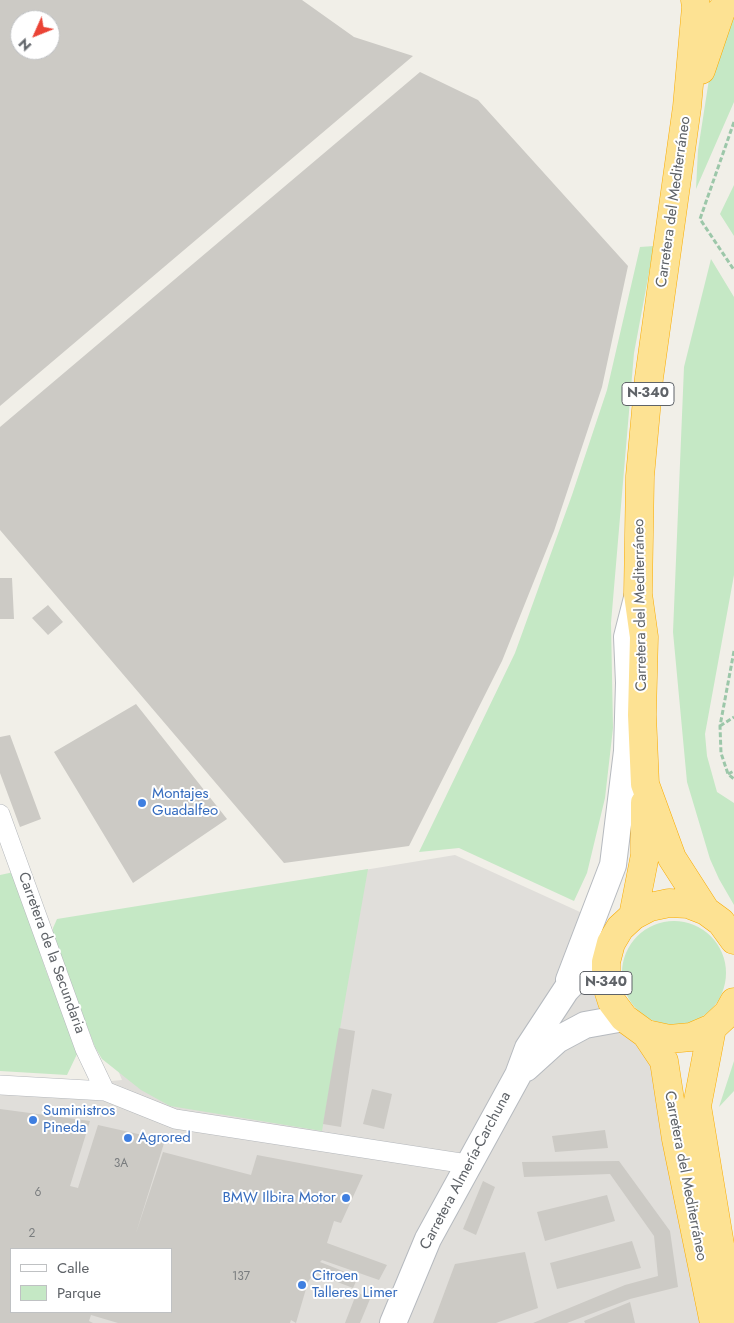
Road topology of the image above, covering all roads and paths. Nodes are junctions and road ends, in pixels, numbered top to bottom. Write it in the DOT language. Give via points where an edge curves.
graph roads {
  1 [pos="695,0"];
  2 [pos="729,0"];
  3 [pos="687,107"];
  4 [pos="734,122"];
  5 [pos="734,270"];
  6 [pos="638,594"];
  7 [pos="734,651"];
  8 [pos="734,717"];
  9 [pos="720,726"];
  10 [pos="734,771"];
  11 [pos="728,774"];
  12 [pos="734,779"];
  13 [pos="645,784"];
  14 [pos="0,814"];
  15 [pos="706,911"];
  16 [pos="633,916"];
  17 [pos="734,940"];
  18 [pos="611,943"];
  19 [pos="566,990"];
  20 [pos="734,1002"];
  21 [pos="624,1018"];
  22 [pos="712,1028"];
  23 [pos="646,1034"];
  24 [pos="518,1075"];
  25 [pos="0,1085"];
  26 [pos="105,1091"];
  27 [pos="467,1164"];
  28 [pos="393,1323"];
  29 [pos="714,1323"];
  30 [pos="733,1323"];
  1 -- 3 [label="highway, Carretera del Mediterráneo / N-340"];
  2 -- 3 [label="highway, Carretera del Mediterráneo / N-340" via="721,11"];
  3 -- 6 [label="highway, Carretera del Mediterráneo / N-340" via="649,378 640,476"];
  4 -- 5 [label="path" via="700,218"];
  6 -- 13 [label="highway, Carretera del Mediterráneo / N-340" via="644,637 642,715"];
  6 -- 19 [label="main road" via="627,638 627,751 613,865"];
  7 -- 9 [label="path"];
  8 -- 9 [label="path"];
  9 -- 11 [label="path" via="721,753"];
  10 -- 11 [label="path"];
  11 -- 12 [label="path"];
  13 -- 15 [label="highway, Carretera del Mediterráneo / N-340" via="672,858"];
  13 -- 16 [label="highway, N-340" via="645,855"];
  14 -- 26 [label="street, Carretera de la Secundaria" via="85,1049"];
  15 -- 16 [label="highway, N-340" via="688,904 669,903 650,907"];
  15 -- 17 [label="highway, N-340" via="721,922"];
  16 -- 18 [label="highway, N-340"];
  18 -- 19 [label="main road"];
  18 -- 21 [label="highway, N-340" via="606,962 606,982 612,1002"];
  19 -- 24 [label="main road" via="528,1048"];
  20 -- 22 [label="highway, N-340" via="728,1013"];
  21 -- 23 [label="highway, N-340"];
  21 -- 24 [label="main road" via="585,1025 557,1040"];
  22 -- 23 [label="highway, N-340" via="692,1037 669,1040"];
  22 -- 30 [label="highway, Carretera del Mediterráneo" via="696,1106"];
  23 -- 29 [label="highway, Carretera del Mediterráneo / N-340" via="664,1061 676,1139"];
  24 -- 27 [label="main road, Carretera Almería-Carchuna"];
  25 -- 26 [label="street"];
  26 -- 27 [label="street" via="175,1119"];
  27 -- 28 [label="main road, Carretera Almería-Carchuna" via="428,1239"];
}
